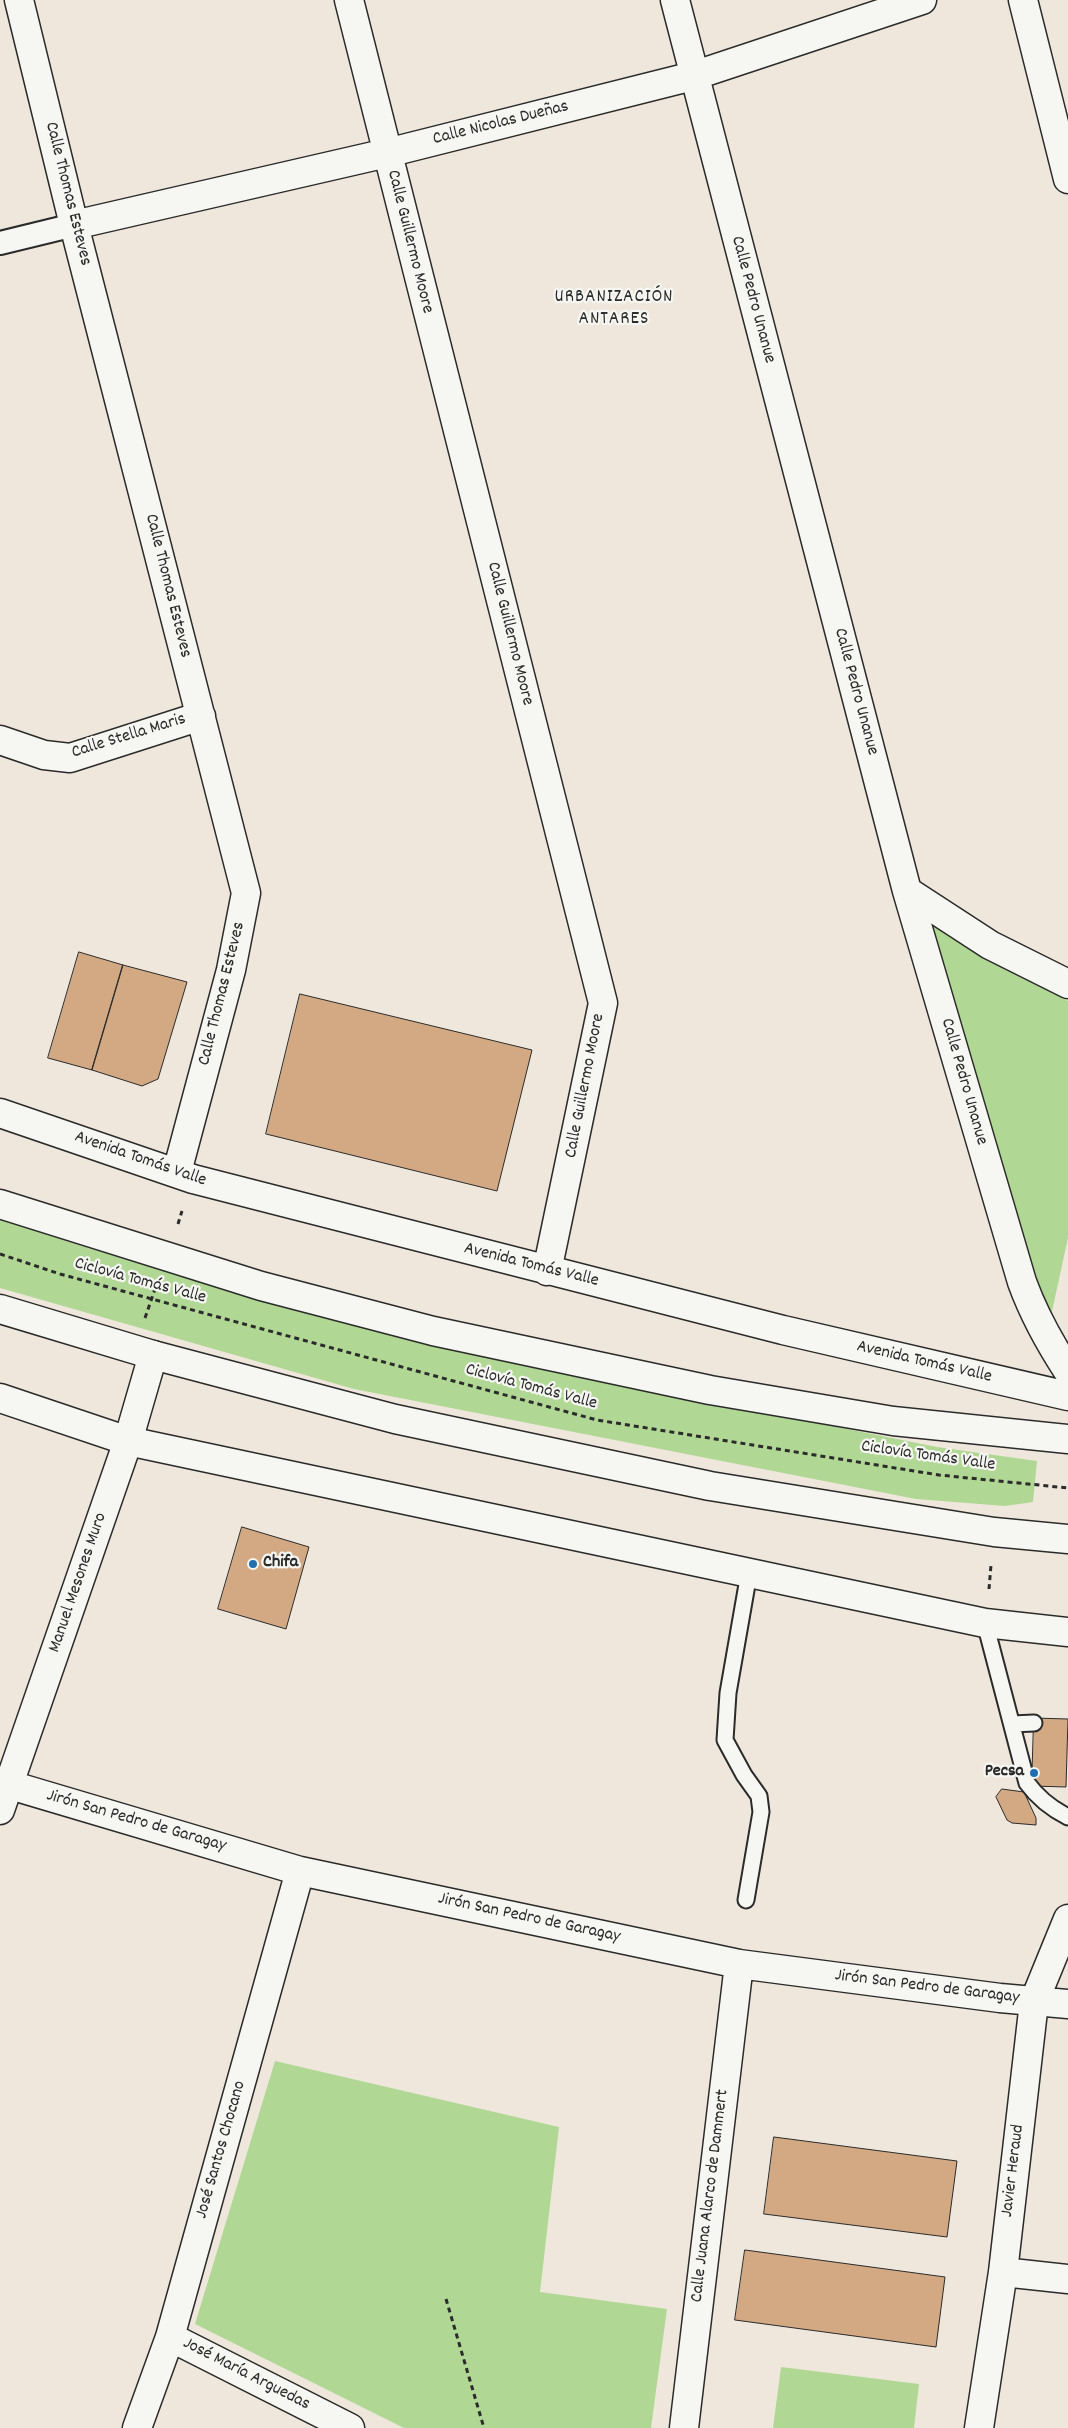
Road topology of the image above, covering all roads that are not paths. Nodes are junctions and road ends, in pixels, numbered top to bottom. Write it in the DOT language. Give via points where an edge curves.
graph roads {
  1 [pos="19,0"];
  2 [pos="349,0"];
  3 [pos="675,0"];
  4 [pos="922,0"];
  5 [pos="1023,0"];
  6 [pos="693,76"];
  7 [pos="387,153"];
  8 [pos="1068,179"];
  9 [pos="74,225"];
  10 [pos="0,243"];
  11 [pos="201,716"];
  12 [pos="0,740"];
  13 [pos="907,891"];
  14 [pos="1068,984"];
  15 [pos="0,1113"];
  16 [pos="177,1172"];
  17 [pos="0,1204"];
  18 [pos="547,1271"];
  19 [pos="0,1309"];
  20 [pos="153,1355"];
  21 [pos="1068,1371"];
  22 [pos="1068,1396"];
  23 [pos="0,1398"];
  24 [pos="1068,1439"];
  25 [pos="128,1441"];
  26 [pos="1068,1539"];
  27 [pos="749,1573"];
  28 [pos="985,1623"];
  29 [pos="1068,1632"];
  30 [pos="1034,1723"];
  31 [pos="1012,1724"];
  32 [pos="5,1784"];
  33 [pos="0,1810"];
  34 [pos="1068,1816"];
  35 [pos="300,1871"];
  36 [pos="746,1900"];
  37 [pos="1068,1919"];
  38 [pos="738,1964"];
  39 [pos="1034,2002"];
  40 [pos="1068,2004"];
  41 [pos="1003,2272"];
  42 [pos="1068,2279"];
  43 [pos="170,2336"];
  44 [pos="137,2428"];
  45 [pos="350,2428"];
  46 [pos="684,2428"];
  47 [pos="979,2428"];
  1 -- 9 [label="street, Calle Thomas Esteves"];
  2 -- 7 [label="street, Calle Guillermo Moore"];
  3 -- 6 [label="street, Calle Pedro Unanue"];
  4 -- 6 [label="street, Calle Nicolas Dueñas"];
  5 -- 8 [label="street"];
  6 -- 7 [label="street, Calle Nicolas Dueñas"];
  6 -- 13 [label="street, Calle Pedro Unanue"];
  7 -- 9 [label="street, Calle Nicolas Dueñas"];
  7 -- 18 [label="street, Calle Guillermo Moore" via="603,1003"];
  9 -- 10 [label="street"];
  9 -- 11 [label="street, Calle Thomas Esteves"];
  11 -- 12 [label="street, Calle Stella Maris" via="70,758 44,755"];
  11 -- 16 [label="street, Calle Thomas Esteves" via="246,893 231,970"];
  13 -- 14 [label="street" via="990,945"];
  13 -- 21 [label="street, Calle Pedro Unanue" via="1022,1282 1046,1338"];
  15 -- 16 [label="street, Avenida Tomás Valle"];
  16 -- 18 [label="street, Avenida Tomás Valle" via="193,1179"];
  17 -- 24 [label="street" via="261,1286 433,1331 710,1390 893,1421"];
  18 -- 22 [label="street, Avenida Tomás Valle"];
  19 -- 20 [label="street"];
  20 -- 25 [label="street, Manuel Mesones Muro"];
  20 -- 26 [label="street" via="395,1419 690,1482 994,1532"];
  23 -- 25 [label="street"];
  25 -- 27 [label="street"];
  25 -- 32 [label="street, Manuel Mesones Muro"];
  27 -- 28 [label="street"];
  27 -- 36 [label="lane" via="728,1693 725,1740 759,1796 761,1812"];
  28 -- 29 [label="street"];
  28 -- 31 [label="lane"];
  30 -- 31 [label="lane"];
  31 -- 34 [label="lane" via="1027,1783 1034,1794"];
  32 -- 33 [label="street, Manuel Mesones Muro"];
  32 -- 35 [label="street, Jirón San Pedro de Garagay"];
  35 -- 38 [label="street, Jirón San Pedro de Garagay"];
  35 -- 43 [label="street, José Santos Chocano"];
  37 -- 39 [label="street, Javier Heraud"];
  38 -- 39 [label="street, Jirón San Pedro de Garagay"];
  38 -- 46 [label="street, Calle Juana Alarco de Dammert"];
  39 -- 40 [label="street, Jirón San Pedro de Garagay"];
  39 -- 41 [label="street, Javier Heraud"];
  41 -- 42 [label="street"];
  41 -- 47 [label="street, Javier Heraud"];
  43 -- 44 [label="street, José Santos Chocano"];
  43 -- 45 [label="street, José María Arguedas"];
}
